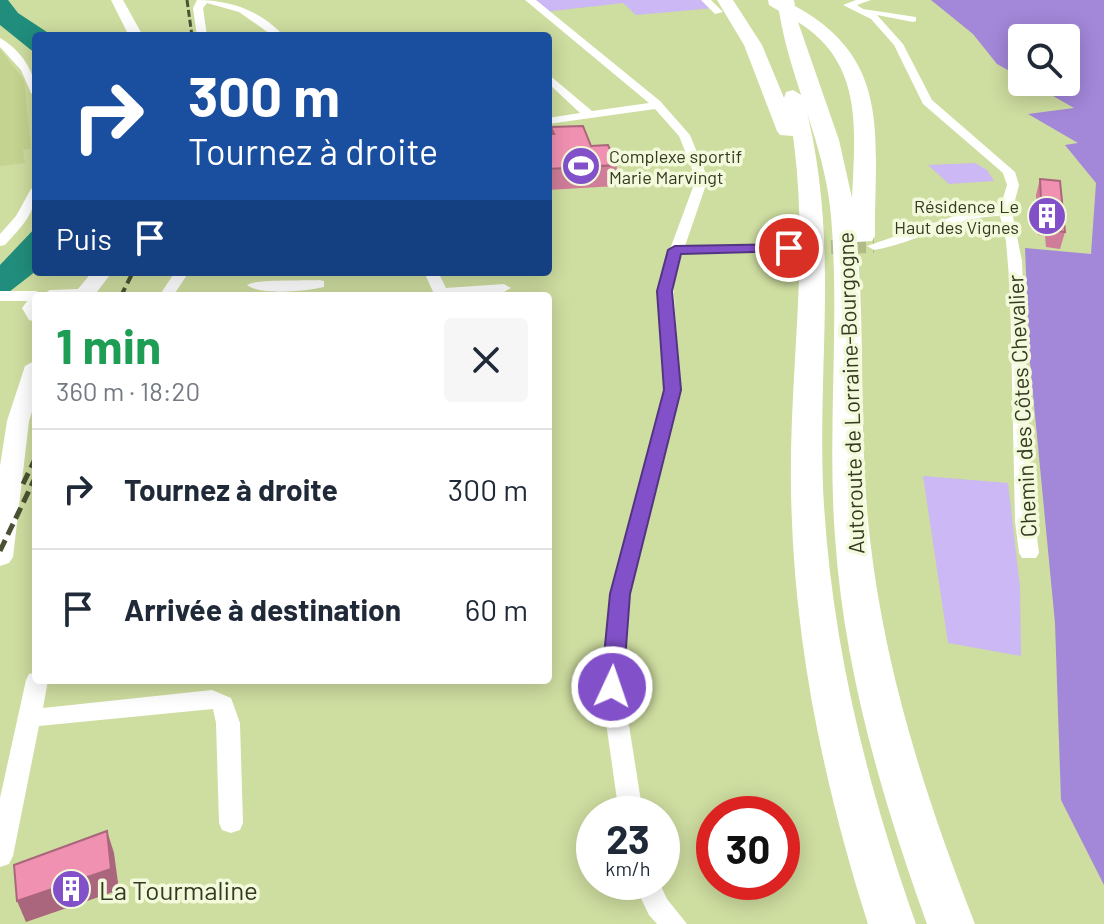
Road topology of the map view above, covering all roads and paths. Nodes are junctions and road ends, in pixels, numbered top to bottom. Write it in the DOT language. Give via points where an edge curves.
graph roads {
  1 [pos="117,0"];
  2 [pos="530,0"];
  3 [pos="706,0"];
  4 [pos="770,0"];
  5 [pos="786,0"];
  6 [pos="209,1"];
  7 [pos="863,5"];
  8 [pos="722,6"];
  9 [pos="913,19"];
  10 [pos="780,23"];
  11 [pos="134,32"];
  12 [pos="201,32"];
  13 [pos="274,32"];
  14 [pos="0,41"];
  15 [pos="552,81"];
  16 [pos="32,83"];
  17 [pos="657,105"];
  18 [pos="589,115"];
  19 [pos="552,120"];
  20 [pos="32,199"];
  21 [pos="815,209"];
  22 [pos="1005,212"];
  23 [pos="0,242"];
  24 [pos="874,246"];
  25 [pos="789,248"];
  26 [pos="675,250"];
  27 [pos="83,276"];
  28 [pos="95,276"];
  29 [pos="254,284"];
  30 [pos="319,284"];
  31 [pos="504,288"];
  32 [pos="62,292"];
  33 [pos="66,292"];
  34 [pos="469,292"];
  35 [pos="0,296"];
  36 [pos="32,298"];
  37 [pos="846,320"];
  38 [pos="32,376"];
  39 [pos="1029,553"];
  40 [pos="0,557"];
  41 [pos="36,684"];
  42 [pos="29,718"];
  43 [pos="628,796"];
  44 [pos="231,823"];
  45 [pos="0,856"];
  46 [pos="655,900"];
  47 [pos="674,924"];
  48 [pos="892,924"];
  49 [pos="951,924"];
  1 -- 11 [label="main road"];
  2 -- 17 [label="street"];
  3 -- 8 [label="street"];
  4 -- 10 [label="highway, Autoroute de Lorraine-Bourgogne"];
  4 -- 37 [label="highway" via="806,18 833,40 848,58 859,88 863,285"];
  5 -- 10 [label="highway, Autoroute de Lorraine-Bourgogne"];
  6 -- 12 [label="street" via="198,8"];
  6 -- 13 [label="street" via="260,20"];
  7 -- 9 [label="street"];
  7 -- 22 [label="street, Chemin des Côtes Chevalier" via="898,44 927,102 1006,167 1013,185"];
  8 -- 21 [label="highway" via="753,45"];
  10 -- 21 [label="highway, Autoroute de Lorraine-Bourgogne"];
  10 -- 37 [label="highway, Autoroute de Lorraine-Bourgogne" via="836,168"];
  14 -- 16 [label="street"];
  15 -- 18 [label="street"];
  17 -- 18 [label="street"];
  17 -- 26 [label="street" via="684,135 702,179"];
  18 -- 19 [label="street"];
  20 -- 23 [label="street"];
  21 -- 48 [label="highway, Autoroute de Lorraine-Bourgogne" via="807,397 811,559 840,748"];
  22 -- 24 [label="street" via="963,215 915,238"];
  22 -- 39 [label="street, Chemin des Côtes Chevalier" via="1014,247 1022,343 1021,495"];
  25 -- 26 [label="street"];
  26 -- 43 [label="street" via="665,291 672,390 625,568 614,652 613,701"];
  27 -- 32 [label="main road"];
  28 -- 33 [label="main road"];
  29 -- 30 [label="street"];
  31 -- 34 [label="street"];
  35 -- 36 [label="street"];
  37 -- 49 [label="highway, Autoroute de Lorraine-Bourgogne" via="852,537 874,680 906,799"];
  38 -- 40 [label="main road" via="13,456"];
  41 -- 42 [label="street"];
  42 -- 44 [label="street" via="212,699 223,704"];
  42 -- 45 [label="street"];
  46 -- 47 [label="street"];
}
